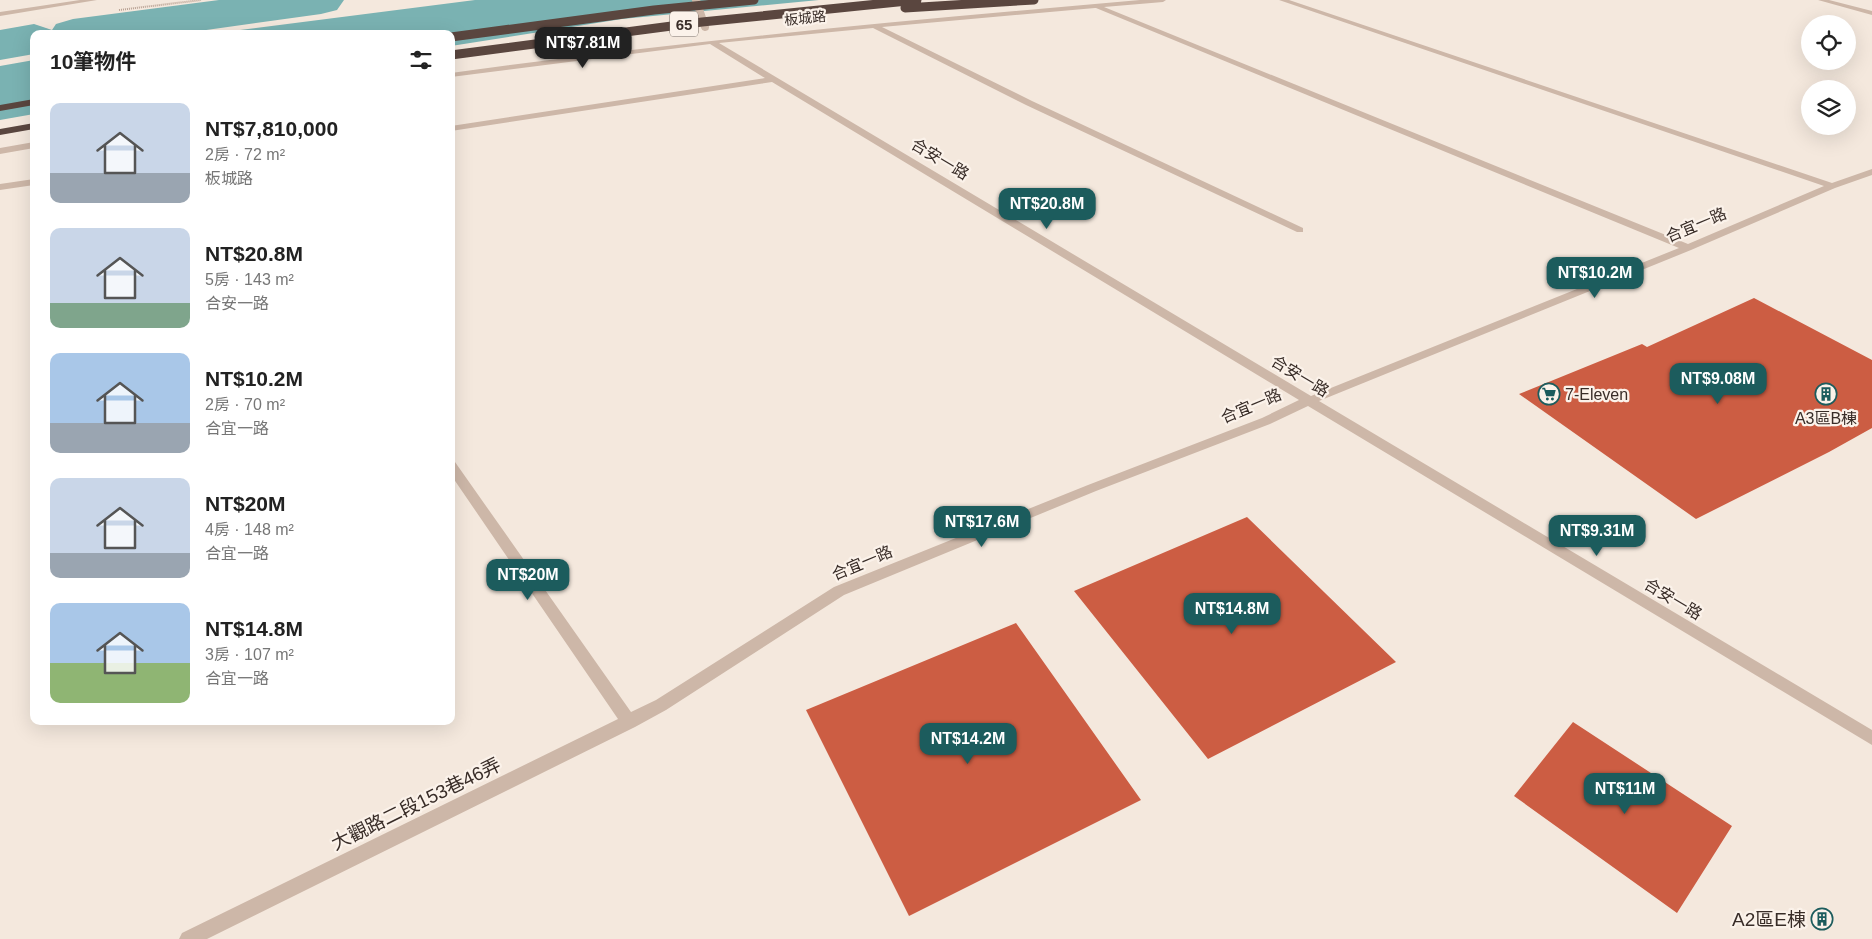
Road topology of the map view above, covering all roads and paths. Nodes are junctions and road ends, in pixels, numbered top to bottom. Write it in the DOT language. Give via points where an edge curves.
graph roads {
  1 [pos="94,0"];
  2 [pos="696,0"];
  3 [pos="754,0"];
  4 [pos="917,0"];
  5 [pos="1034,0"];
  6 [pos="1163,0"];
  7 [pos="1282,0"];
  8 [pos="1821,0"];
  9 [pos="1096,6"];
  10 [pos="1872,13"];
  11 [pos="0,14"];
  12 [pos="703,24"];
  13 [pos="871,24"];
  14 [pos="455,36"];
  15 [pos="711,42"];
  16 [pos="455,55"];
  17 [pos="455,74"];
  18 [pos="774,79"];
  19 [pos="30,103"];
  20 [pos="0,108"];
  21 [pos="30,127"];
  22 [pos="455,128"];
  23 [pos="0,132"];
  24 [pos="30,146"];
  25 [pos="0,151"];
  26 [pos="1872,172"];
  27 [pos="30,182"];
  28 [pos="0,186"];
  29 [pos="1832,186"];
  30 [pos="1300,230"];
  31 [pos="1688,248"];
  32 [pos="1308,401"];
  33 [pos="455,471"];
  34 [pos="661,705"];
  35 [pos="629,722"];
  36 [pos="1872,738"];
  37 [pos="188,939"];
  1 -- 11 [label="street"];
  2 -- 12 [label="street, bridge"];
  3 -- 14 [label="highway, 65, bridge"];
  4 -- 12 [label="highway, 65, bridge"];
  5 -- 12 [label="highway, bridge"];
  6 -- 9 [label="street, 板城路"];
  7 -- 29 [label="street"];
  8 -- 10 [label="street"];
  9 -- 13 [label="street, 板城路"];
  9 -- 31 [label="street"];
  12 -- 15 [label="street"];
  12 -- 16 [label="highway, 65, bridge"];
  13 -- 15 [label="street, 板城路"];
  13 -- 30 [label="street" via="1029,103"];
  15 -- 17 [label="street, 板城路"];
  15 -- 18 [label="street, 合安一路"];
  18 -- 22 [label="street"];
  18 -- 32 [label="street, 合安一路"];
  19 -- 20 [label="highway"];
  21 -- 23 [label="highway"];
  24 -- 25 [label="street"];
  26 -- 29 [label="street, 合宜一路"];
  27 -- 28 [label="street"];
  29 -- 31 [label="street, 合宜一路"];
  31 -- 32 [label="street, 合宜一路"];
  32 -- 34 [label="street, 合宜一路" via="1266,421 839,591"];
  32 -- 36 [label="street, 合安一路"];
  33 -- 35 [label="street"];
  34 -- 35 [label="street, 大觀路二段153巷46弄"];
  35 -- 37 [label="street, 大觀路二段153巷46弄"];
}
